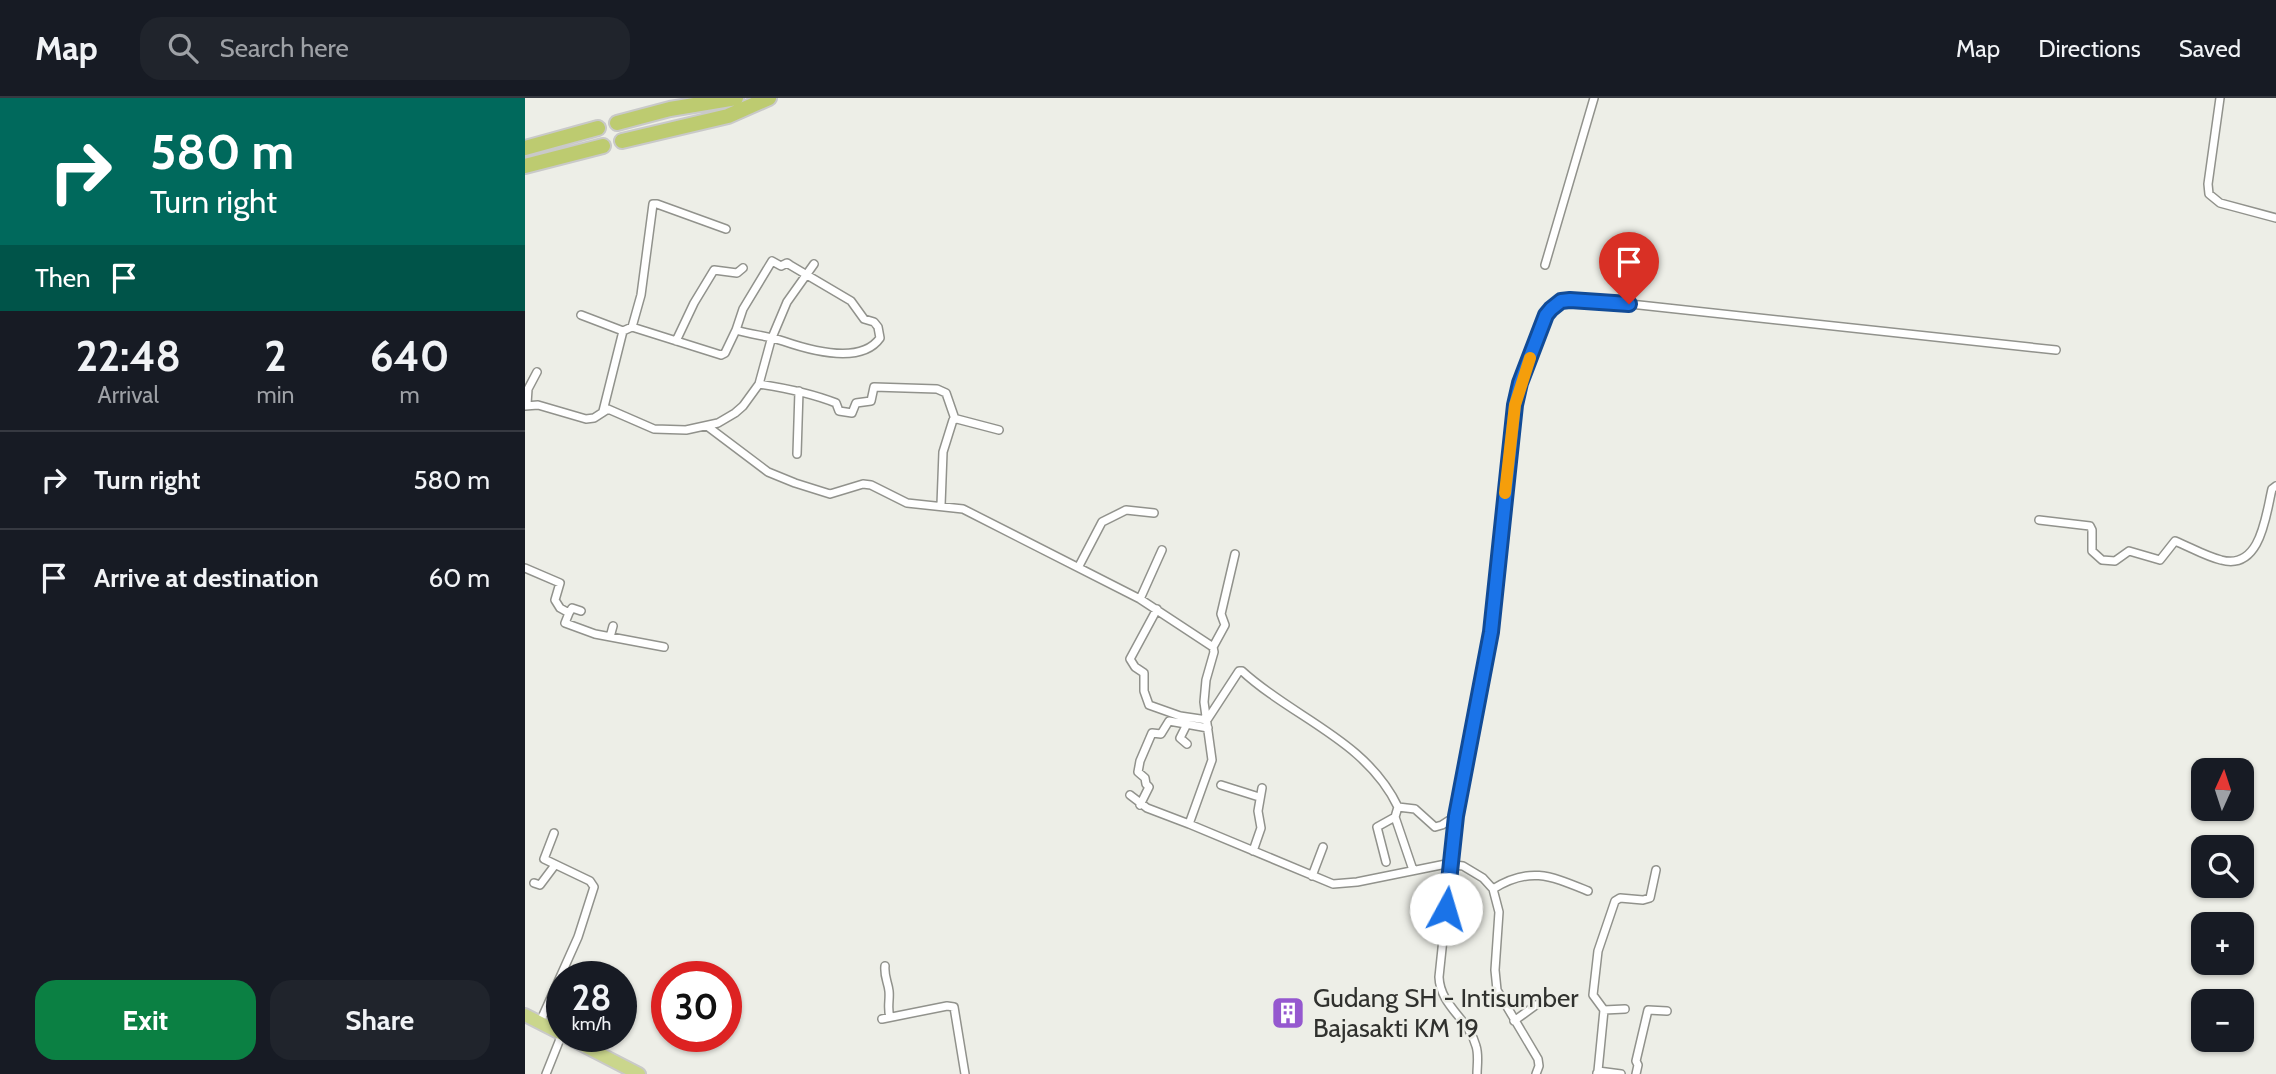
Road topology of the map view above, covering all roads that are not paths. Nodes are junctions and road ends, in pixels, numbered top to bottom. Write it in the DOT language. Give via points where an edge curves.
graph roads {
  1 [pos="736,98"];
  2 [pos="769,98"];
  3 [pos="1594,98"];
  4 [pos="2220,98"];
  5 [pos="618,123"];
  6 [pos="598,128"];
  7 [pos="622,141"];
  8 [pos="603,146"];
  9 [pos="525,148"];
  10 [pos="525,166"];
  11 [pos="2276,218"];
  12 [pos="726,229"];
  13 [pos="814,264"];
  14 [pos="1545,265"];
  15 [pos="743,268"];
  16 [pos="807,274"];
  17 [pos="581,315"];
  18 [pos="632,327"];
  19 [pos="736,330"];
  20 [pos="623,331"];
  21 [pos="771,340"];
  22 [pos="676,341"];
  23 [pos="2056,350"];
  24 [pos="537,372"];
  25 [pos="759,384"];
  26 [pos="799,391"];
  27 [pos="526,405"];
  28 [pos="603,411"];
  29 [pos="955,419"];
  30 [pos="707,426"];
  31 [pos="999,430"];
  32 [pos="797,454"];
  33 [pos="2276,486"];
  34 [pos="941,505"];
  35 [pos="1154,513"];
  36 [pos="2039,520"];
  37 [pos="1162,550"];
  38 [pos="1235,554"];
  39 [pos="1079,566"];
  40 [pos="525,568"];
  41 [pos="1140,599"];
  42 [pos="1157,609"];
  43 [pos="581,611"];
  44 [pos="569,613"];
  45 [pos="613,626"];
  46 [pos="610,637"];
  47 [pos="664,647"];
  48 [pos="1213,647"];
  49 [pos="1187,724"];
  50 [pos="1207,724"];
  51 [pos="1187,744"];
  52 [pos="1221,785"];
  53 [pos="1130,795"];
  54 [pos="1140,805"];
  55 [pos="1398,807"];
  56 [pos="1456,816"];
  57 [pos="1395,817"];
  58 [pos="1189,824"];
  59 [pos="1378,830"];
  60 [pos="1366,831"];
  61 [pos="554,833"];
  62 [pos="1323,847"];
  63 [pos="1253,851"];
  64 [pos="1386,862"];
  65 [pos="1451,864"];
  66 [pos="555,865"];
  67 [pos="1413,870"];
  68 [pos="1656,870"];
  69 [pos="1312,876"];
  70 [pos="534,883"];
  71 [pos="1493,889"];
  72 [pos="1588,891"];
  73 [pos="885,967"];
  74 [pos="1536,1005"];
  75 [pos="1625,1009"];
  76 [pos="1604,1010"];
  77 [pos="1667,1011"];
  78 [pos="525,1015"];
  79 [pos="1514,1021"];
  80 [pos="540,1022"];
  81 [pos="546,1025"];
  82 [pos="556,1052"];
  83 [pos="596,1052"];
  84 [pos="1598,1072"];
  85 [pos="546,1074"];
  86 [pos="639,1074"];
  87 [pos="965,1074"];
  88 [pos="1477,1074"];
  89 [pos="1536,1074"];
  90 [pos="1621,1074"];
  91 [pos="1636,1074"];
  1 -- 5 [label="highway"];
  2 -- 7 [label="highway" via="728,116"];
  3 -- 14 [label="street"];
  4 -- 11 [label="street" via="2209,194 2220,203"];
  6 -- 9 [label="highway"];
  8 -- 10 [label="highway"];
  12 -- 18 [label="street" via="653,204"];
  13 -- 16 [label="street"];
  15 -- 22 [label="street" via="737,273 714,270"];
  16 -- 19 [label="street" via="772,261 743,309"];
  16 -- 21 [label="street" via="787,302"];
  16 -- 21 [label="street" via="851,301 864,318 874,322 879,340 863,352 805,349"];
  17 -- 20 [label="street"];
  18 -- 20 [label="street"];
  18 -- 22 [label="street"];
  19 -- 21 [label="street"];
  19 -- 22 [label="street" via="721,355"];
  20 -- 28 [label="street"];
  21 -- 25 [label="street"];
  23 -- 56 [label="street" via="1584,299 1561,301 1546,315 1515,405 1491,632"];
  24 -- 27 [label="street"];
  25 -- 26 [label="street"];
  25 -- 30 [label="street" via="735,413"];
  26 -- 29 [label="street" via="836,403 839,411 852,412 856,403 871,401 874,387 937,389 946,393"];
  26 -- 32 [label="street"];
  27 -- 28 [label="street" via="586,419"];
  28 -- 30 [label="street" via="619,412 654,429"];
  29 -- 31 [label="street"];
  29 -- 34 [label="street" via="943,452"];
  30 -- 34 [label="street" via="768,472 795,483 830,494 871,485 908,503"];
  33 -- 36 [label="street" via="2254,549 2229,561 2175,541 2161,560 2129,551 2115,561 2102,559 2092,551 2089,526"];
  34 -- 39 [label="street" via="963,509"];
  35 -- 39 [label="street" via="1126,510 1102,522"];
  37 -- 41 [label="street"];
  38 -- 48 [label="street" via="1221,614 1225,626"];
  39 -- 41 [label="street"];
  40 -- 44 [label="street" via="560,583 556,603"];
  41 -- 42 [label="street"];
  42 -- 48 [label="street"];
  42 -- 50 [label="street" via="1130,659 1144,673 1146,699 1154,708"];
  43 -- 44 [label="street" via="572,608"];
  44 -- 46 [label="street" via="565,623"];
  45 -- 46 [label="street"];
  46 -- 47 [label="street"];
  48 -- 50 [label="street" via="1204,695"];
  49 -- 50 [label="street"];
  49 -- 51 [label="street" via="1180,738"];
  49 -- 54 [label="street" via="1169,721 1161,734 1151,734 1138,772 1149,786"];
  50 -- 55 [label="street" via="1242,671 1371,765"];
  50 -- 58 [label="street" via="1212,760"];
  52 -- 63 [label="street" via="1261,793 1261,828"];
  53 -- 54 [label="street"];
  54 -- 58 [label="street"];
  55 -- 56 [label="street" via="1418,811 1435,827"];
  55 -- 57 [label="street"];
  56 -- 65 [label="street"];
  57 -- 59 [label="street"];
  57 -- 67 [label="street"];
  58 -- 63 [label="street"];
  59 -- 60 [label="street"];
  59 -- 64 [label="street"];
  61 -- 66 [label="street" via="544,858"];
  62 -- 69 [label="street"];
  63 -- 69 [label="street"];
  65 -- 67 [label="street"];
  65 -- 71 [label="street" via="1475,872"];
  65 -- 88 [label="street" via="1440,988 1472,1035"];
  66 -- 70 [label="street" via="540,885"];
  66 -- 80 [label="street" via="594,887 578,937"];
  67 -- 69 [label="street" via="1346,884"];
  68 -- 76 [label="street" via="1650,898 1615,901 1598,951 1593,995"];
  71 -- 72 [label="street" via="1513,878 1545,875"];
  71 -- 79 [label="street" via="1499,912 1496,985"];
  73 -- 87 [label="street" via="889,990 886,1018 954,1007"];
  74 -- 79 [label="street"];
  75 -- 76 [label="street"];
  76 -- 84 [label="street"];
  77 -- 91 [label="street" via="1648,1010"];
  78 -- 80 [label="highway"];
  79 -- 89 [label="street" via="1539,1063"];
  80 -- 81 [label="highway"];
  82 -- 85 [label="street"];
  83 -- 86 [label="highway"];
  84 -- 90 [label="street"];
}
